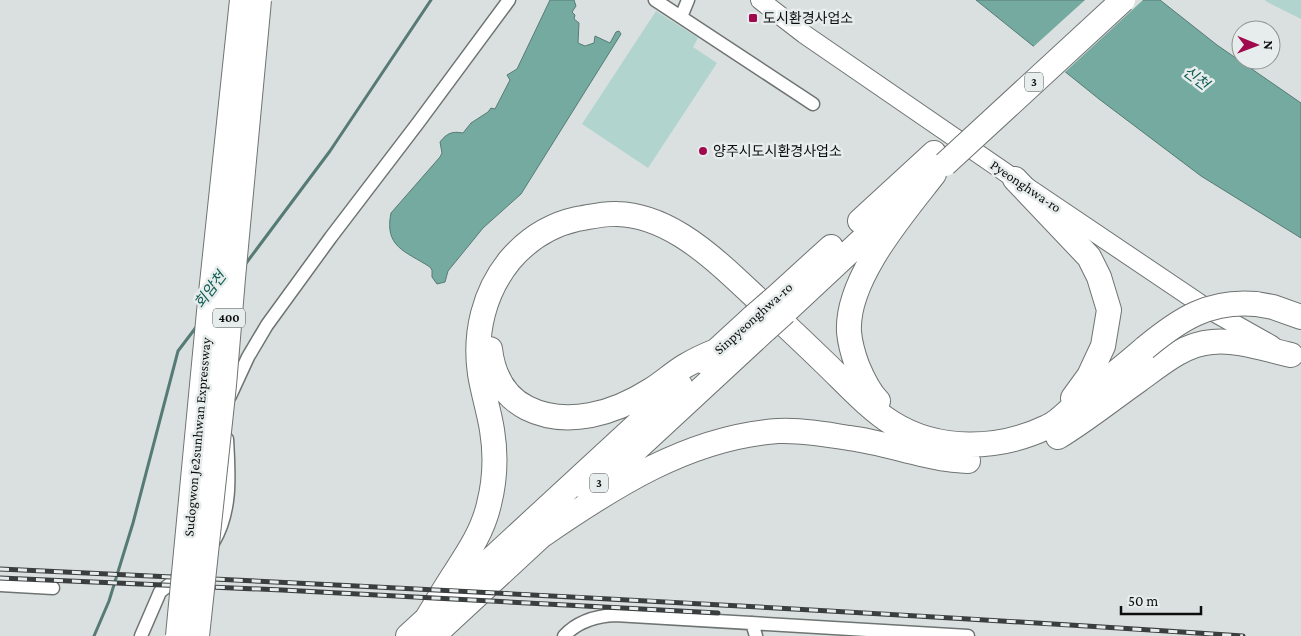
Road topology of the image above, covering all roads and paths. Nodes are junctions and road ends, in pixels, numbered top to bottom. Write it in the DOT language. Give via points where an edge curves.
graph roads {
  1 [pos="242,0"];
  2 [pos="259,0"];
  3 [pos="508,0"];
  4 [pos="655,0"];
  5 [pos="688,0"];
  6 [pos="760,0"];
  7 [pos="1098,0"];
  8 [pos="1123,0"];
  9 [pos="681,17"];
  10 [pos="813,104"];
  11 [pos="938,164"];
  12 [pos="1015,179"];
  13 [pos="1208,309"];
  14 [pos="1301,317"];
  15 [pos="759,324"];
  16 [pos="716,350"];
  17 [pos="1170,357"];
  18 [pos="1296,358"];
  19 [pos="1049,426"];
  20 [pos="927,438"];
  21 [pos="943,458"];
  22 [pos="541,536"];
  23 [pos="0,585"];
  24 [pos="53,588"];
  25 [pos="752,622"];
  26 [pos="430,628"];
  27 [pos="141,636"];
  28 [pos="178,636"];
  29 [pos="198,636"];
  30 [pos="408,636"];
  31 [pos="564,636"];
  32 [pos="756,636"];
  33 [pos="968,636"];
  1 -- 28 [label="highway, Sudogwon Je2sunhwan Expressway / 400, bridge"];
  2 -- 29 [label="highway, Sudogwon Je2sunhwan Expressway / 400, bridge"];
  3 -- 27 [label="street" via="330,237 248,357 223,416 229,470 228,501 220,530 210,547 160,592"];
  4 -- 9 [label="street"];
  5 -- 9 [label="street"];
  6 -- 12 [label="main road, Pyeonghwa-ro" via="804,34"];
  7 -- 11 [label="highway, Sinpyeonghwa-ro / 3"];
  8 -- 11 [label="highway, Sinpyeonghwa-ro / 3, bridge"];
  9 -- 10 [label="street"];
  11 -- 15 [label="highway, Sinpyeonghwa-ro / 3, bridge"];
  11 -- 20 [label="highway" via="889,231 861,279 849,330 860,374 874,397 896,418"];
  12 -- 13 [label="main road, Pyeonghwa-ro"];
  12 -- 19 [label="highway" via="1089,257 1109,310 1103,346 1089,376"];
  13 -- 17 [label="highway"];
  13 -- 18 [label="main road, Pyeonghwa-ro"];
  14 -- 19 [label="highway, bridge" via="1274,307 1244,303 1198,312 1177,323"];
  15 -- 16 [label="highway, Sinpyeonghwa-ro / 3"];
  15 -- 22 [label="highway, Sinpyeonghwa-ro / 3"];
  16 -- 21 [label="highway" via="687,364 650,391 624,404 578,418 556,416 536,412 520,404 506,391 496,377 492,363 490,326 507,284 536,249 551,239 589,226 614,224 639,229 668,240 704,262 876,422"];
  16 -- 26 [label="highway, Sinpyeonghwa-ro / 3"];
  17 -- 18 [label="highway" via="1192,346 1223,341"];
  17 -- 21 [label="highway" via="1078,424 1039,447 983,460"];
  19 -- 20 [label="highway" via="1006,441 975,445"];
  20 -- 26 [label="highway" via="890,422 708,252 672,230 643,218 618,214 568,221 544,231 521,248 503,269 487,299 478,356 495,454 490,504 482,528"];
  21 -- 22 [label="highway" via="921,456 860,439 807,432 778,431 751,435 693,449 663,462 636,475"];
  22 -- 26 [label="highway, Sinpyeonghwa-ro / 3"];
  23 -- 24 [label="street"];
  25 -- 31 [label="street" via="601,616 582,622"];
  25 -- 32 [label="street"];
  25 -- 33 [label="street"];
  26 -- 30 [label="highway, Sinpyeonghwa-ro / 3"];
}
